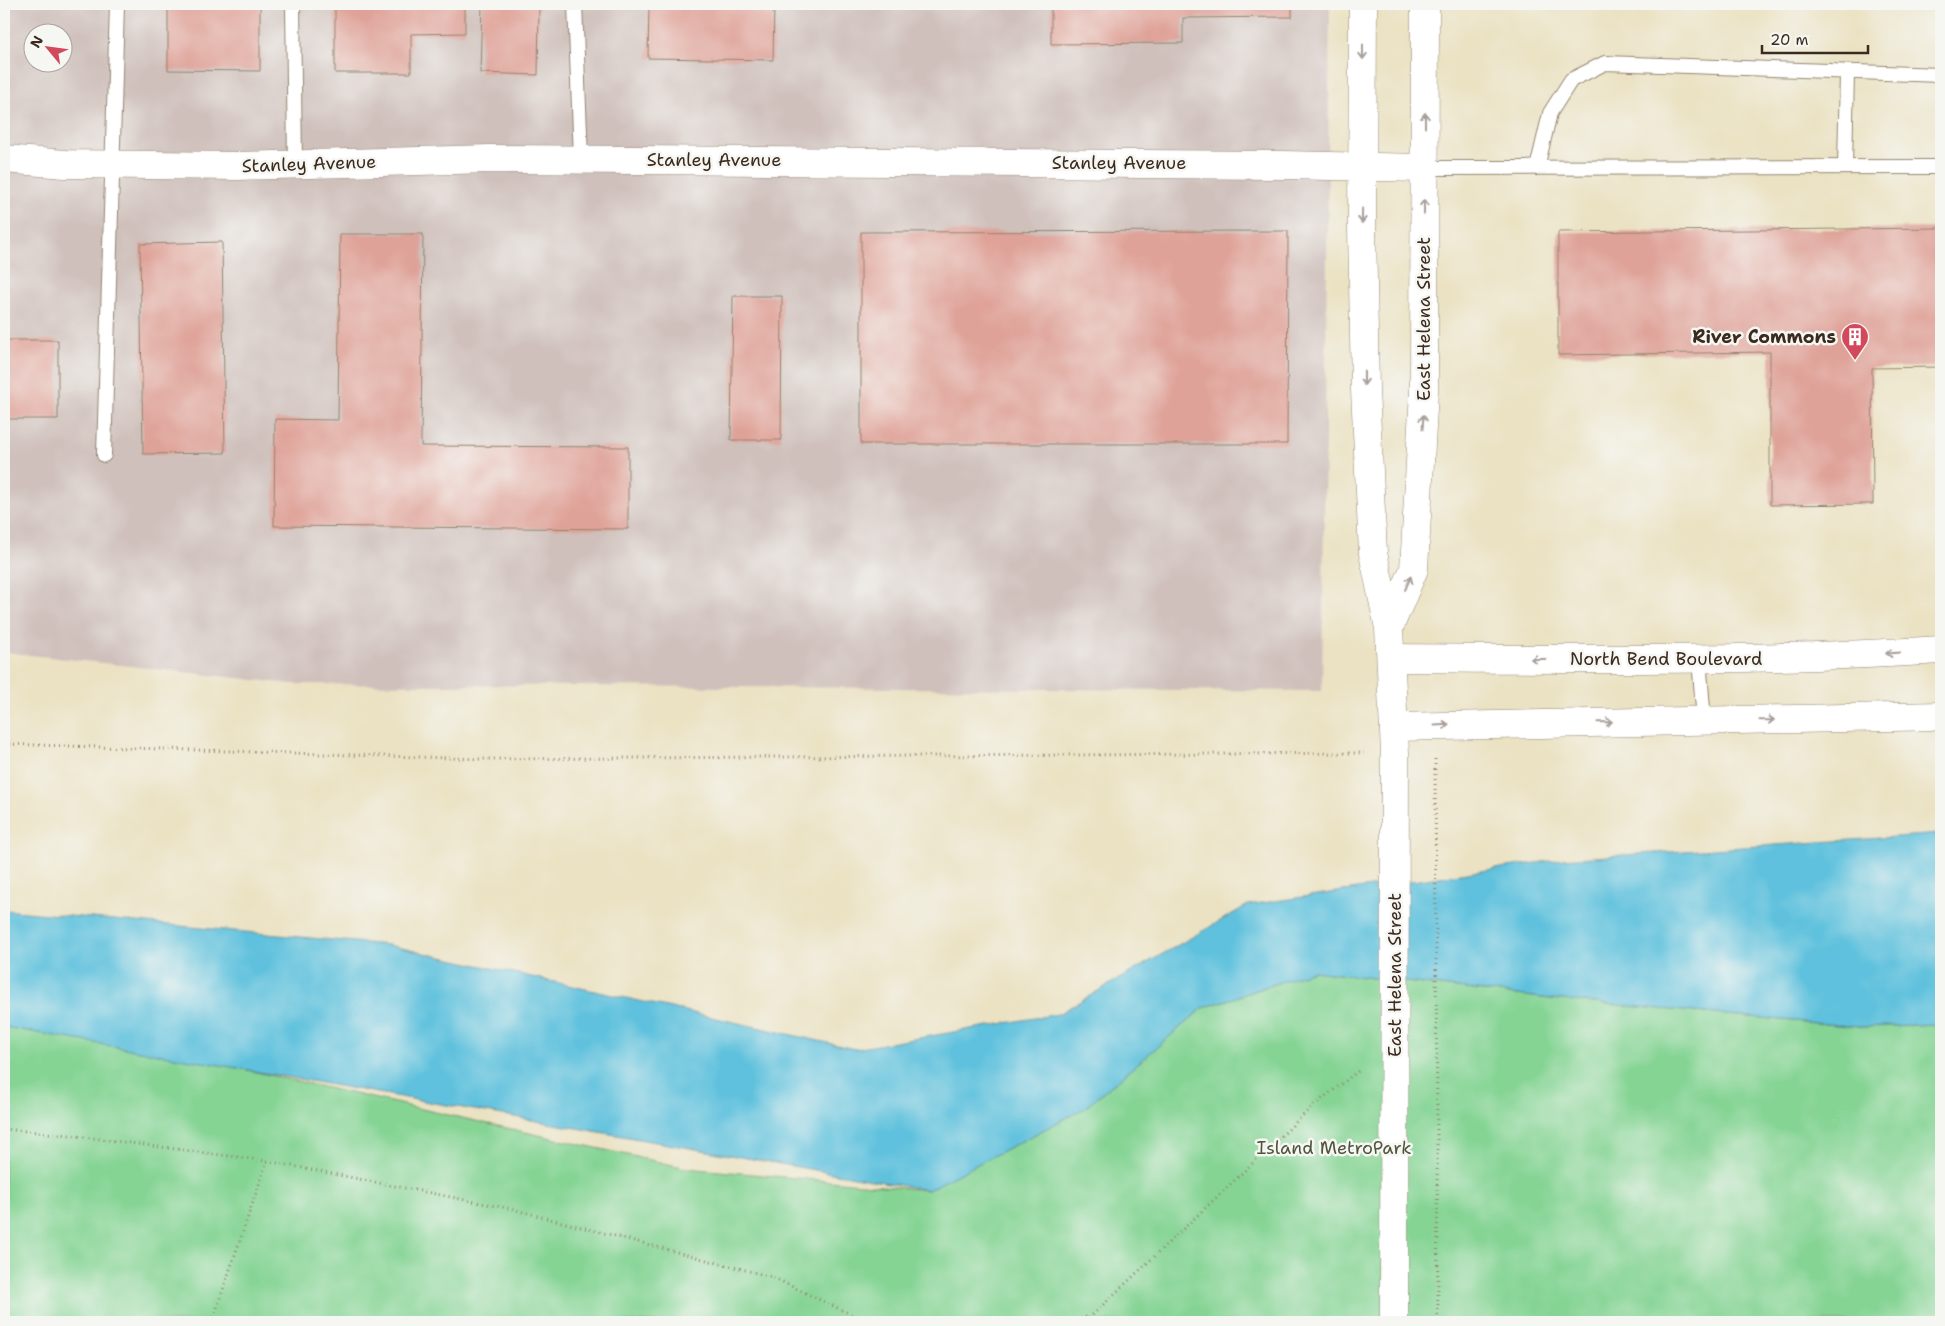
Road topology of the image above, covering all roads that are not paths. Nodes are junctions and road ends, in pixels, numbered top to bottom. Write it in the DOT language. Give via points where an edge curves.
graph roads {
  1 [pos="117,4"];
  2 [pos="292,4"];
  3 [pos="575,4"];
  4 [pos="1362,4"];
  5 [pos="1425,4"];
  6 [pos="1847,72"];
  7 [pos="1941,75"];
  8 [pos="581,159"];
  9 [pos="4,160"];
  10 [pos="112,165"];
  11 [pos="295,165"];
  12 [pos="1941,166"];
  13 [pos="1362,167"];
  14 [pos="1845,167"];
  15 [pos="1424,168"];
  16 [pos="1538,168"];
  17 [pos="104,456"];
  18 [pos="1389,628"];
  19 [pos="1941,650"];
  20 [pos="1391,658"];
  21 [pos="1699,660"];
  22 [pos="1941,716"];
  23 [pos="1704,721"];
  24 [pos="1394,752"];
  25 [pos="1394,1322"];
  1 -- 10 [label="lane"];
  2 -- 11 [label="lane"];
  3 -- 8 [label="lane"];
  4 -- 13 [label="street, East Helena Street, one-way"];
  15 -- 5 [label="street, East Helena Street, one-way"];
  6 -- 7 [label="lane"];
  6 -- 14 [label="lane"];
  6 -- 16 [label="lane" via="1605,62 1571,80 1550,113"];
  8 -- 11 [label="street, Stanley Avenue"];
  8 -- 13 [label="street, Stanley Avenue"];
  9 -- 10 [label="street, Stanley Avenue"];
  10 -- 11 [label="street, Stanley Avenue"];
  10 -- 17 [label="lane"];
  12 -- 14 [label="lane"];
  13 -- 15 [label="street, Stanley Avenue"];
  13 -- 18 [label="street, East Helena Street, one-way" via="1364,380 1372,553"];
  14 -- 16 [label="lane"];
  15 -- 16 [label="lane"];
  18 -- 15 [label="street, East Helena Street, one-way" via="1414,569 1424,392"];
  18 -- 20 [label="street, East Helena Street"];
  19 -- 21 [label="street, North Bend Boulevard, one-way" via="1825,658"];
  21 -- 20 [label="street, North Bend Boulevard, one-way"];
  20 -- 24 [label="street, East Helena Street"];
  21 -- 23 [label="lane"];
  23 -- 22 [label="street, one-way"];
  24 -- 23 [label="street, one-way"];
  24 -- 25 [label="street, East Helena Street"];
}
